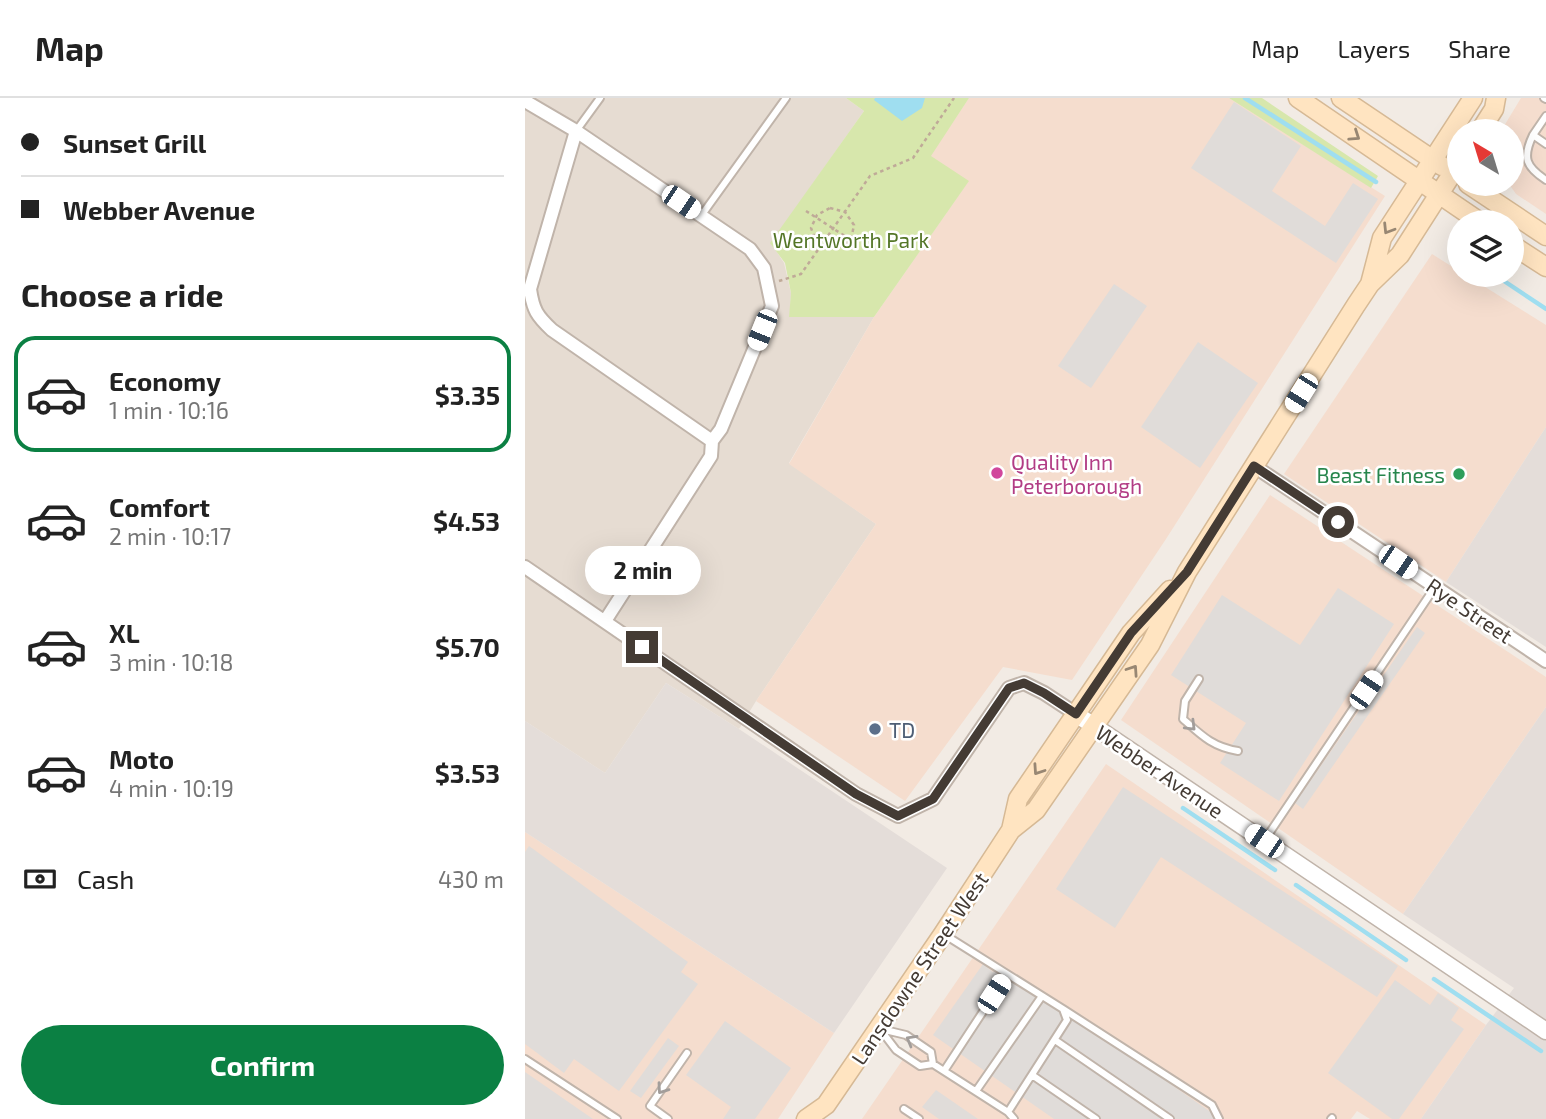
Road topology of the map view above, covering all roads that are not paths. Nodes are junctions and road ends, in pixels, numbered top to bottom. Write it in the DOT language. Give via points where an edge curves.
graph roads {
  1 [pos="600,98"];
  2 [pos="786,98"];
  3 [pos="1298,98"];
  4 [pos="1341,98"];
  5 [pos="1473,98"];
  6 [pos="1496,98"];
  7 [pos="525,101"];
  8 [pos="1546,116"];
  9 [pos="1488,119"];
  10 [pos="576,131"];
  11 [pos="1533,135"];
  12 [pos="1546,144"];
  13 [pos="1433,160"];
  14 [pos="1447,167"];
  15 [pos="1419,180"];
  16 [pos="1546,180"];
  17 [pos="1447,185"];
  18 [pos="1440,194"];
  19 [pos="1486,196"];
  20 [pos="1463,210"];
  21 [pos="701,216"];
  22 [pos="1546,236"];
  23 [pos="1524,253"];
  24 [pos="1546,267"];
  25 [pos="1370,285"];
  26 [pos="712,441"];
  27 [pos="1254,466"];
  28 [pos="525,568"];
  29 [pos="1187,572"];
  30 [pos="1435,587"];
  31 [pos="605,621"];
  32 [pos="1546,661"];
  33 [pos="1199,679"];
  34 [pos="1076,714"];
  35 [pos="1094,726"];
  36 [pos="1238,751"];
  37 [pos="1011,830"];
  38 [pos="1264,841"];
  39 [pos="943,934"];
  40 [pos="1007,975"];
  41 [pos="1042,996"];
  42 [pos="1063,1009"];
  43 [pos="879,1028"];
  44 [pos="1546,1031"];
  45 [pos="1055,1040"];
  46 [pos="687,1053"];
  47 [pos="525,1059"];
  48 [pos="933,1064"];
  49 [pos="944,1071"];
  50 [pos="1032,1075"];
  51 [pos="976,1090"];
  52 [pos="904,1109"];
  53 [pos="825,1112"];
  54 [pos="1008,1112"];
  55 [pos="617,1119"];
  56 [pos="668,1119"];
  57 [pos="806,1119"];
  58 [pos="919,1119"];
  59 [pos="1014,1119"];
  60 [pos="1096,1119"];
  61 [pos="1170,1119"];
  62 [pos="1219,1119"];
  1 -- 10 [label="lane"];
  2 -- 21 [label="lane"];
  3 -- 15 [label="main road, one-way"];
  4 -- 13 [label="main road"];
  5 -- 13 [label="main road, Lansdowne Street West"];
  6 -- 9 [label="main road"];
  7 -- 10 [label="street"];
  8 -- 11 [label="lane"];
  10 -- 21 [label="street"];
  10 -- 26 [label="street" via="530,289 533,306 552,330"];
  11 -- 12 [label="lane"];
  11 -- 16 [label="lane" via="1528,162"];
  13 -- 14 [label="main road"];
  13 -- 15 [label="main road, Lansdowne Street West"];
  15 -- 18 [label="main road"];
  15 -- 25 [label="main road, Lansdowne Street West, one-way" via="1381,238"];
  17 -- 18 [label="main road, Lansdowne Street West"];
  18 -- 20 [label="main road"];
  18 -- 25 [label="main road, Lansdowne Street West" via="1400,255"];
  19 -- 22 [label="main road"];
  21 -- 26 [label="street" via="750,249 764,268 772,306"];
  23 -- 24 [label="main road"];
  25 -- 27 [label="main road, Lansdowne Street West"];
  26 -- 31 [label="street" via="711,456"];
  27 -- 29 [label="main road, Lansdowne Street West"];
  27 -- 30 [label="street, Rye Street"];
  28 -- 31 [label="street, Webber Avenue"];
  29 -- 34 [label="main road, Lansdowne Street West" via="1131,633"];
  35 -- 29 [label="main road, Lansdowne Street West, one-way" via="1150,645"];
  30 -- 32 [label="street, Rye Street"];
  30 -- 38 [label="lane"];
  31 -- 34 [label="street, Webber Avenue" via="856,794 898,816 933,799 1009,688 1024,683"];
  33 -- 36 [label="lane, one-way" via="1185,701 1183,719 1222,749"];
  34 -- 35 [label="street, Webber Avenue"];
  34 -- 37 [label="main road, Lansdowne Street West, one-way" via="1018,799"];
  35 -- 37 [label="main road, Lansdowne Street West" via="1036,810"];
  35 -- 38 [label="street, Webber Avenue"];
  37 -- 39 [label="main road, Lansdowne Street West"];
  38 -- 44 [label="street, Webber Avenue"];
  39 -- 40 [label="lane"];
  39 -- 43 [label="main road, Lansdowne Street West"];
  40 -- 41 [label="lane"];
  40 -- 49 [label="lane"];
  41 -- 42 [label="lane"];
  41 -- 51 [label="lane"];
  42 -- 45 [label="lane" via="1067,1020"];
  42 -- 62 [label="lane" via="1212,1105"];
  43 -- 48 [label="lane" via="896,1050 920,1066"];
  48 -- 43 [label="lane, one-way" via="931,1052 906,1035"];
  43 -- 53 [label="main road, Lansdowne Street West"];
  45 -- 50 [label="lane"];
  45 -- 61 [label="lane"];
  46 -- 56 [label="lane, one-way" via="650,1106"];
  47 -- 55 [label="lane"];
  48 -- 49 [label="lane"];
  49 -- 51 [label="lane"];
  50 -- 54 [label="lane"];
  50 -- 60 [label="lane"];
  51 -- 54 [label="lane"];
  52 -- 58 [label="lane"];
  53 -- 57 [label="main road, Lansdowne Street West"];
  54 -- 59 [label="lane"];
}
